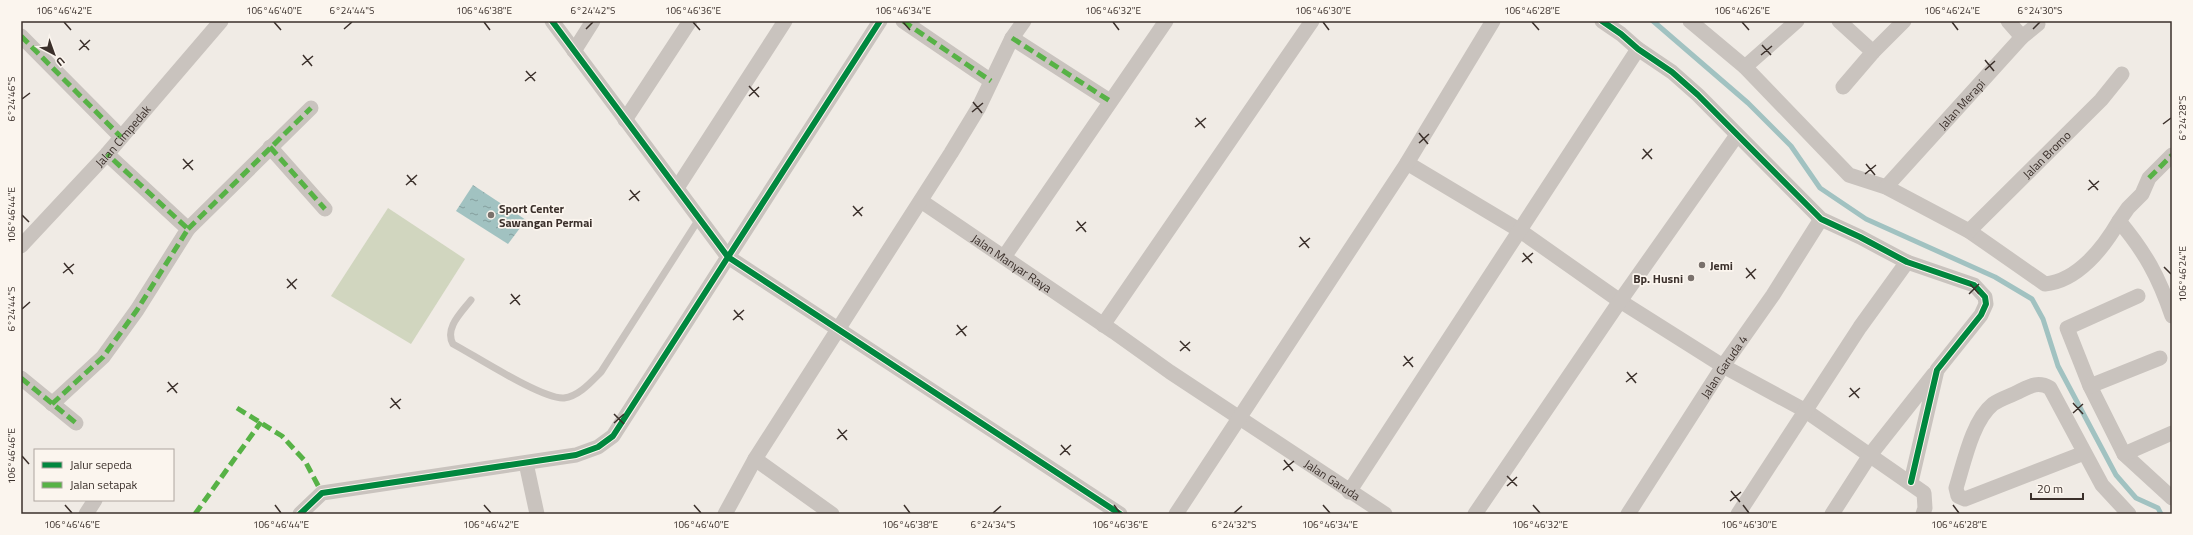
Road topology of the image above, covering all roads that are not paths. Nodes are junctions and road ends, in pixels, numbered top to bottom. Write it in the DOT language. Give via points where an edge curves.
graph roads {
  1 [pos="220,21"];
  2 [pos="552,21"];
  3 [pos="593,21"];
  4 [pos="690,21"];
  5 [pos="785,21"];
  6 [pos="880,21"];
  7 [pos="903,21"];
  8 [pos="1024,21"];
  9 [pos="1166,21"];
  10 [pos="1312,21"];
  11 [pos="1493,21"];
  12 [pos="1602,21"];
  13 [pos="1690,21"];
  14 [pos="1797,21"];
  15 [pos="1840,21"];
  16 [pos="1904,21"];
  17 [pos="2008,21"];
  18 [pos="2038,24"];
  19 [pos="21,36"];
  20 [pos="2022,37"];
  21 [pos="1012,38"];
  22 [pos="1638,49"];
  23 [pos="574,51"];
  24 [pos="1873,52"];
  25 [pos="1745,67"];
  26 [pos="2122,74"];
  27 [pos="991,81"];
  28 [pos="1843,87"];
  29 [pos="1110,101"];
  30 [pos="311,108"];
  31 [pos="625,120"];
  32 [pos="1737,135"];
  33 [pos="121,136"];
  34 [pos="270,147"];
  35 [pos="107,154"];
  36 [pos="2172,155"];
  37 [pos="1407,163"];
  38 [pos="1886,187"];
  39 [pos="677,188"];
  40 [pos="921,201"];
  41 [pos="325,209"];
  42 [pos="699,219"];
  43 [pos="1820,219"];
  44 [pos="2119,221"];
  45 [pos="188,230"];
  46 [pos="1519,230"];
  47 [pos="1969,232"];
  48 [pos="21,246"];
  49 [pos="728,257"];
  50 [pos="1004,257"];
  51 [pos="1907,262"];
  52 [pos="2168,287"];
  53 [pos="2138,296"];
  54 [pos="471,300"];
  55 [pos="1620,301"];
  56 [pos="2172,316"];
  57 [pos="1103,325"];
  58 [pos="838,329"];
  59 [pos="2160,358"];
  60 [pos="1723,366"];
  61 [pos="1937,370"];
  62 [pos="21,378"];
  63 [pos="2090,386"];
  64 [pos="52,404"];
  65 [pos="1806,410"];
  66 [pos="1240,418"];
  67 [pos="76,422"];
  68 [pos="2172,433"];
  69 [pos="2084,453"];
  70 [pos="2124,454"];
  71 [pos="1870,455"];
  72 [pos="755,459"];
  73 [pos="526,463"];
  74 [pos="1910,482"];
  75 [pos="1349,492"];
  76 [pos="2172,498"];
  77 [pos="94,501"];
  78 [pos="86,514"];
  79 [pos="300,514"];
  80 [pos="537,514"];
  81 [pos="725,514"];
  82 [pos="832,514"];
  83 [pos="1120,514"];
  84 [pos="1176,514"];
  85 [pos="1385,514"];
  86 [pos="1474,514"];
  87 [pos="1628,514"];
  88 [pos="1738,514"];
  89 [pos="1832,514"];
  90 [pos="1923,514"];
  91 [pos="2129,514"];
  1 -- 33 [label="street, Jalan Cimpedak"];
  2 -- 23 [label="street"];
  3 -- 23 [label="street"];
  4 -- 31 [label="street"];
  5 -- 39 [label="street"];
  6 -- 49 [label="street"];
  7 -- 27 [label="street"];
  8 -- 21 [label="street"];
  9 -- 29 [label="street"];
  10 -- 57 [label="street"];
  11 -- 37 [label="street"];
  12 -- 22 [label="street"];
  13 -- 25 [label="street"];
  14 -- 25 [label="street"];
  15 -- 24 [label="street"];
  16 -- 24 [label="street"];
  17 -- 20 [label="street"];
  18 -- 20 [label="street, Jalan Merapi"];
  19 -- 33 [label="street"];
  20 -- 38 [label="street, Jalan Merapi"];
  21 -- 27 [label="street"];
  21 -- 29 [label="street"];
  22 -- 32 [label="street" via="1672,72"];
  22 -- 46 [label="street"];
  23 -- 31 [label="street"];
  24 -- 28 [label="street"];
  25 -- 38 [label="street" via="1849,175"];
  26 -- 47 [label="street, Jalan Bromo" via="2101,100"];
  27 -- 40 [label="street" via="979,107"];
  29 -- 50 [label="street"];
  30 -- 34 [label="street"];
  31 -- 39 [label="street"];
  32 -- 43 [label="street"];
  32 -- 55 [label="street"];
  33 -- 35 [label="street, Jalan Cimpedak"];
  34 -- 41 [label="street"];
  34 -- 45 [label="street"];
  35 -- 45 [label="street"];
  35 -- 48 [label="street, Jalan Cimpedak"];
  36 -- 44 [label="street" via="2150,178 2142,194"];
  37 -- 46 [label="street"];
  37 -- 66 [label="street"];
  38 -- 47 [label="street"];
  39 -- 42 [label="street"];
  40 -- 50 [label="street, Jalan Manyar Raya"];
  40 -- 58 [label="street"];
  42 -- 49 [label="street"];
  42 -- 54 [label="lane" via="601,372 588,386 573,395 563,398 539,391 453,344 450,328"];
  43 -- 51 [label="street"];
  43 -- 60 [label="street, Jalan Garuda 4" via="1773,295"];
  44 -- 47 [label="street" via="2106,242 2089,260 2063,280 2045,284"];
  44 -- 52 [label="street" via="2141,247"];
  45 -- 64 [label="street" via="108,351"];
  46 -- 55 [label="street"];
  46 -- 75 [label="street"];
  49 -- 58 [label="street"];
  49 -- 73 [label="street" via="613,436 598,447 576,455"];
  50 -- 57 [label="street, Jalan Manyar Raya"];
  51 -- 61 [label="street" via="1974,285 1985,297 1986,304 1981,315"];
  51 -- 65 [label="street"];
  52 -- 56 [label="street"];
  53 -- 63 [label="street" via="2066,328"];
  55 -- 60 [label="street"];
  55 -- 86 [label="street"];
  57 -- 66 [label="street, Jalan Manyar Raya"];
  58 -- 72 [label="street"];
  58 -- 83 [label="street"];
  59 -- 63 [label="street"];
  60 -- 65 [label="street"];
  60 -- 87 [label="street, Jalan Garuda 4"];
  61 -- 71 [label="street"];
  61 -- 74 [label="street"];
  62 -- 64 [label="street"];
  63 -- 70 [label="street"];
  64 -- 67 [label="street"];
  65 -- 71 [label="street"];
  65 -- 88 [label="street"];
  66 -- 75 [label="street, Jalan Garuda"];
  66 -- 84 [label="street"];
  68 -- 70 [label="street"];
  69 -- 69 [label="street" via="2050,388 2042,384 2033,385 1994,403 1978,422 1956,488 1958,496 1965,499"];
  69 -- 91 [label="street" via="2102,485"];
  70 -- 76 [label="street"];
  71 -- 74 [label="street"];
  71 -- 89 [label="street"];
  72 -- 81 [label="street"];
  72 -- 82 [label="street"];
  73 -- 79 [label="street" via="322,493"];
  73 -- 80 [label="street"];
  74 -- 90 [label="street" via="1924,493"];
  75 -- 85 [label="street, Jalan Garuda"];
  77 -- 78 [label="street"];
}
